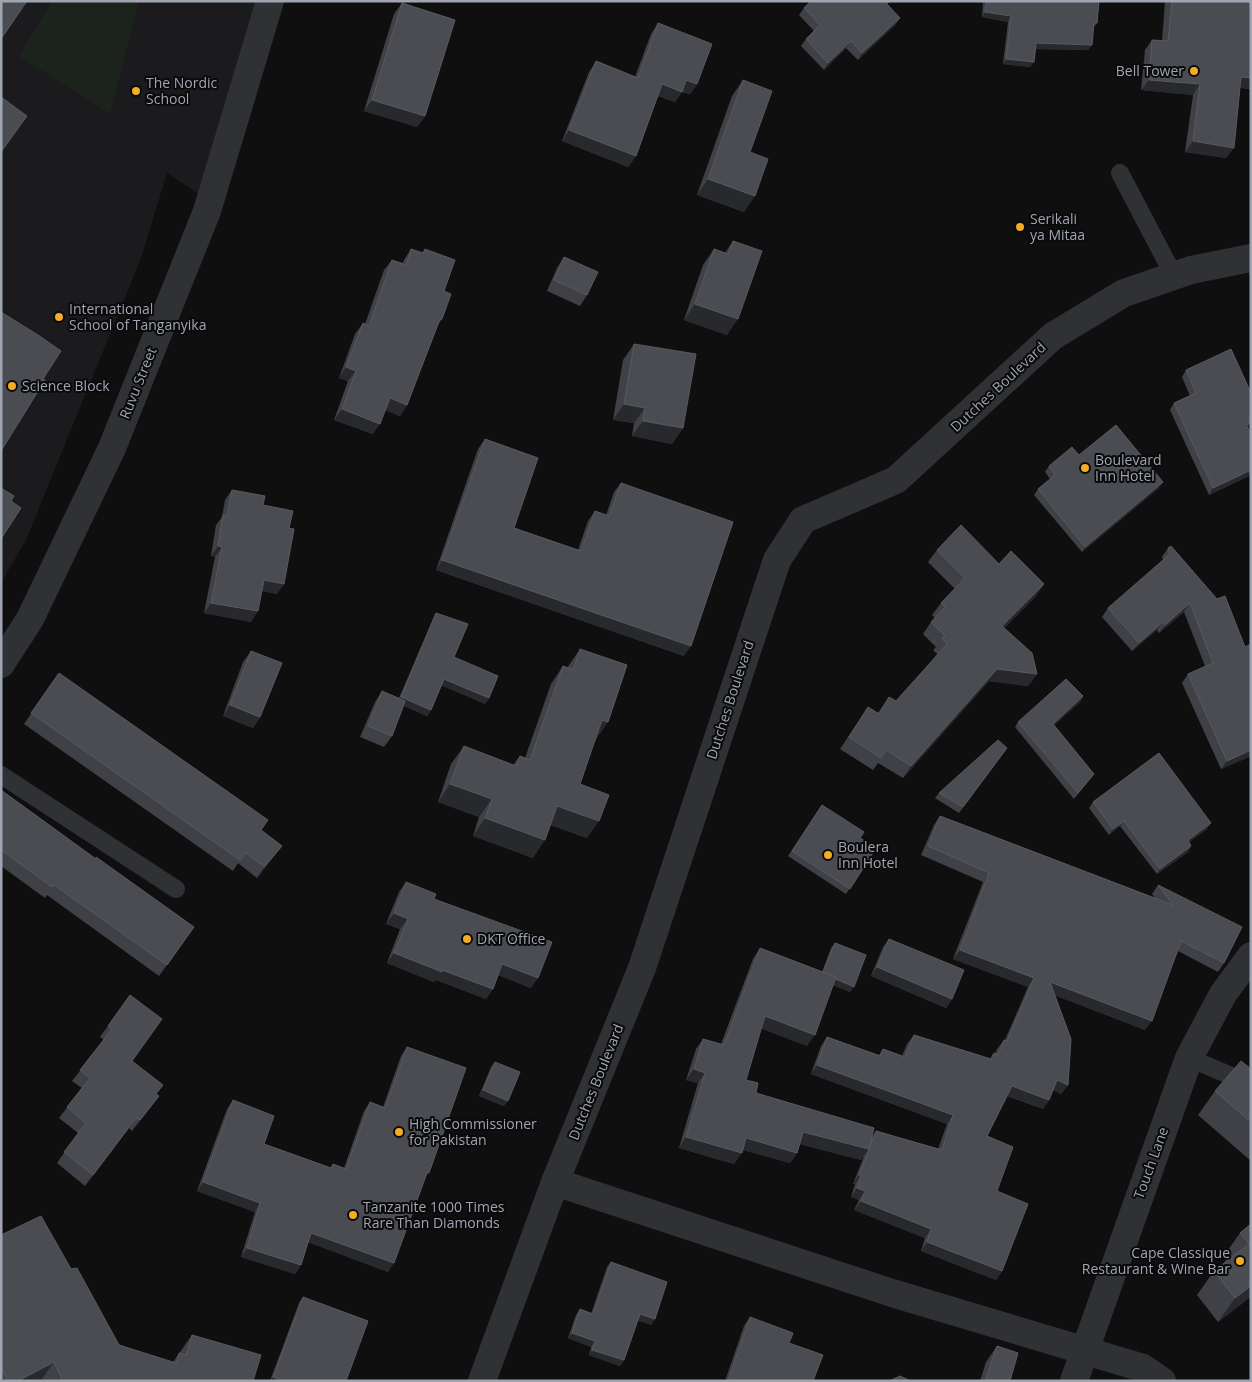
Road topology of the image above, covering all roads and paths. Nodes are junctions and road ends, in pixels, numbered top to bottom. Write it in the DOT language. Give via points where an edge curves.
graph roads {
  1 [pos="270,1"];
  2 [pos="1120,172"];
  3 [pos="1251,258"];
  4 [pos="1174,276"];
  5 [pos="1,664"];
  6 [pos="1,775"];
  7 [pos="176,889"];
  8 [pos="1251,956"];
  9 [pos="1189,1058"];
  10 [pos="1251,1090"];
  11 [pos="555,1182"];
  12 [pos="1084,1351"];
  13 [pos="482,1381"];
  14 [pos="1074,1381"];
  15 [pos="1162,1381"];
  1 -- 5 [label="street, Ruvu Street" via="207,211 112,448 30,619"];
  2 -- 4 [label="lane"];
  3 -- 4 [label="street, Dutches Boulevard"];
  4 -- 11 [label="street, Dutches Boulevard" via="1124,293 1053,336 896,480 803,520 777,560 642,968"];
  6 -- 7 [label="lane"];
  8 -- 9 [label="street, Touch Lane" via="1224,994"];
  9 -- 10 [label="lane" via="1229,1075"];
  9 -- 12 [label="street, Touch Lane"];
  11 -- 12 [label="street" via="892,1293"];
  11 -- 13 [label="street, Dutches Boulevard"];
  12 -- 14 [label="street, Touch Lane"];
  12 -- 15 [label="street" via="1143,1368"];
}
